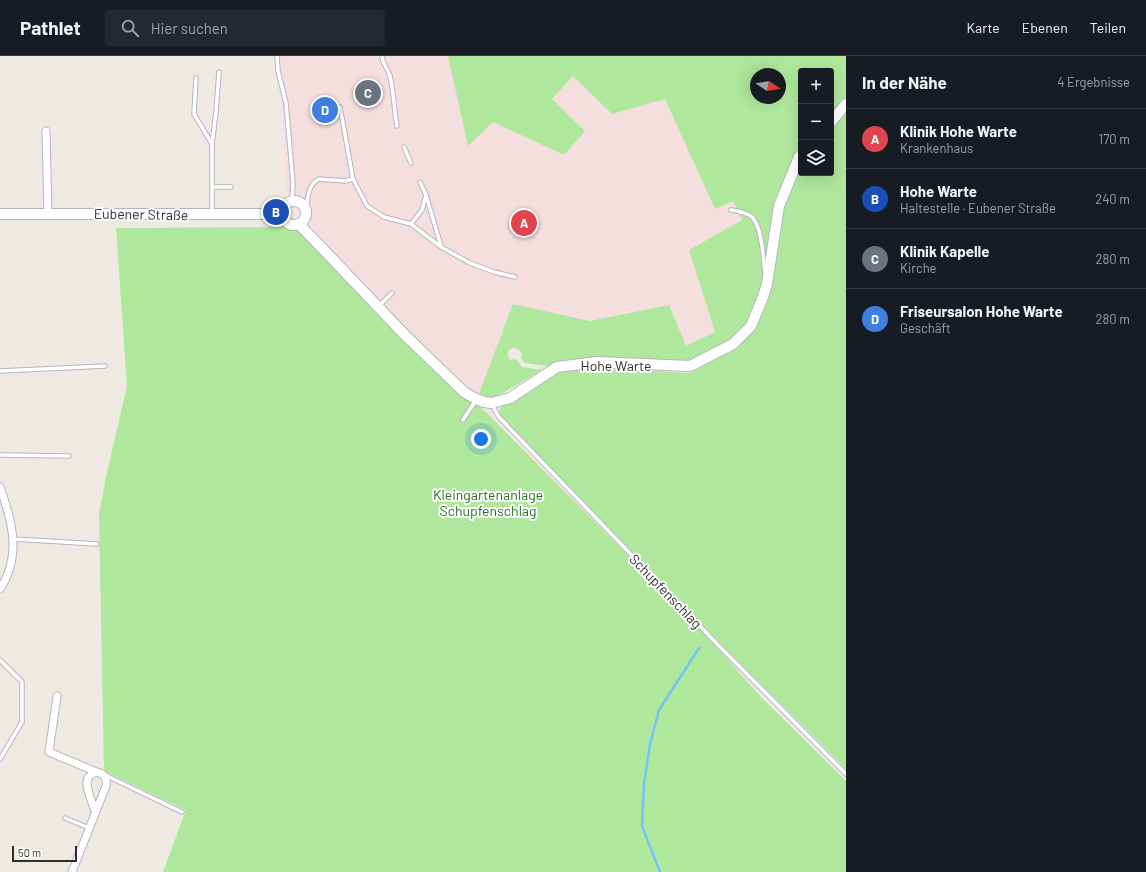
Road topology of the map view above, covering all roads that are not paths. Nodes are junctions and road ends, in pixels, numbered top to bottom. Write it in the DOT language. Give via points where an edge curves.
graph roads {
  1 [pos="277,56"];
  2 [pos="382,56"];
  3 [pos="219,72"];
  4 [pos="196,78"];
  5 [pos="846,104"];
  6 [pos="340,107"];
  7 [pos="834,118"];
  8 [pos="397,126"];
  9 [pos="46,131"];
  10 [pos="212,144"];
  11 [pos="404,147"];
  12 [pos="798,159"];
  13 [pos="411,163"];
  14 [pos="353,179"];
  15 [pos="420,182"];
  16 [pos="231,186"];
  17 [pos="212,187"];
  18 [pos="426,195"];
  19 [pos="292,201"];
  20 [pos="306,210"];
  21 [pos="731,210"];
  22 [pos="48,213"];
  23 [pos="0,214"];
  24 [pos="282,214"];
  25 [pos="212,215"];
  26 [pos="299,224"];
  27 [pos="411,224"];
  28 [pos="441,247"];
  29 [pos="515,276"];
  30 [pos="767,284"];
  31 [pos="392,293"];
  32 [pos="378,307"];
  33 [pos="106,366"];
  34 [pos="0,371"];
  35 [pos="476,399"];
  36 [pos="491,403"];
  37 [pos="463,420"];
  38 [pos="0,455"];
  39 [pos="69,456"];
  40 [pos="0,487"];
  41 [pos="13,539"];
  42 [pos="97,544"];
  43 [pos="0,589"];
  44 [pos="0,660"];
  45 [pos="57,696"];
  46 [pos="0,759"];
  47 [pos="101,774"];
  48 [pos="846,774"];
  49 [pos="95,811"];
  50 [pos="182,812"];
  51 [pos="65,818"];
  52 [pos="89,828"];
  53 [pos="72,872"];
  1 -- 19 [label="lane" via="286,103 293,183"];
  2 -- 8 [label="lane" via="389,75"];
  3 -- 10 [label="lane"];
  4 -- 10 [label="lane" via="194,114"];
  5 -- 7 [label="street"];
  6 -- 14 [label="lane"];
  9 -- 22 [label="street"];
  10 -- 17 [label="lane"];
  11 -- 13 [label="lane"];
  12 -- 30 [label="street, Hohe Warte" via="779,206"];
  14 -- 20 [label="lane" via="315,181 309,192"];
  14 -- 27 [label="lane" via="367,206 384,217"];
  15 -- 18 [label="lane"];
  16 -- 17 [label="lane"];
  17 -- 25 [label="lane"];
  18 -- 27 [label="lane" via="422,210"];
  18 -- 28 [label="lane"];
  19 -- 20 [label="street" via="300,203"];
  19 -- 24 [label="street" via="284,206"];
  20 -- 26 [label="street" via="306,217"];
  21 -- 30 [label="lane" via="751,217 758,228"];
  22 -- 23 [label="street, Eubener Straße"];
  22 -- 25 [label="street, Eubener Straße"];
  24 -- 25 [label="street, Eubener Straße"];
  24 -- 26 [label="street, Hohe Warte" via="287,222"];
  26 -- 32 [label="street, Hohe Warte"];
  27 -- 28 [label="lane"];
  28 -- 29 [label="lane" via="470,263"];
  30 -- 36 [label="street, Hohe Warte" via="751,326 733,344 690,366 597,362 557,367 510,398"];
  31 -- 32 [label="lane"];
  32 -- 35 [label="street, Hohe Warte" via="464,392"];
  33 -- 34 [label="lane"];
  35 -- 36 [label="street, Hohe Warte"];
  35 -- 37 [label="lane"];
  36 -- 48 [label="lane, Schupfenschlag" via="508,427"];
  38 -- 39 [label="lane"];
  40 -- 41 [label="street" via="8,508"];
  41 -- 42 [label="lane"];
  41 -- 43 [label="street" via="11,563"];
  44 -- 46 [label="lane" via="22,682 22,722"];
  45 -- 47 [label="street" via="49,752"];
  47 -- 49 [label="street" via="106,780 106,786"];
  47 -- 49 [label="street" via="90,775 87,784"];
  47 -- 50 [label="lane"];
  49 -- 52 [label="street"];
  51 -- 52 [label="lane"];
  52 -- 53 [label="street"];
}
